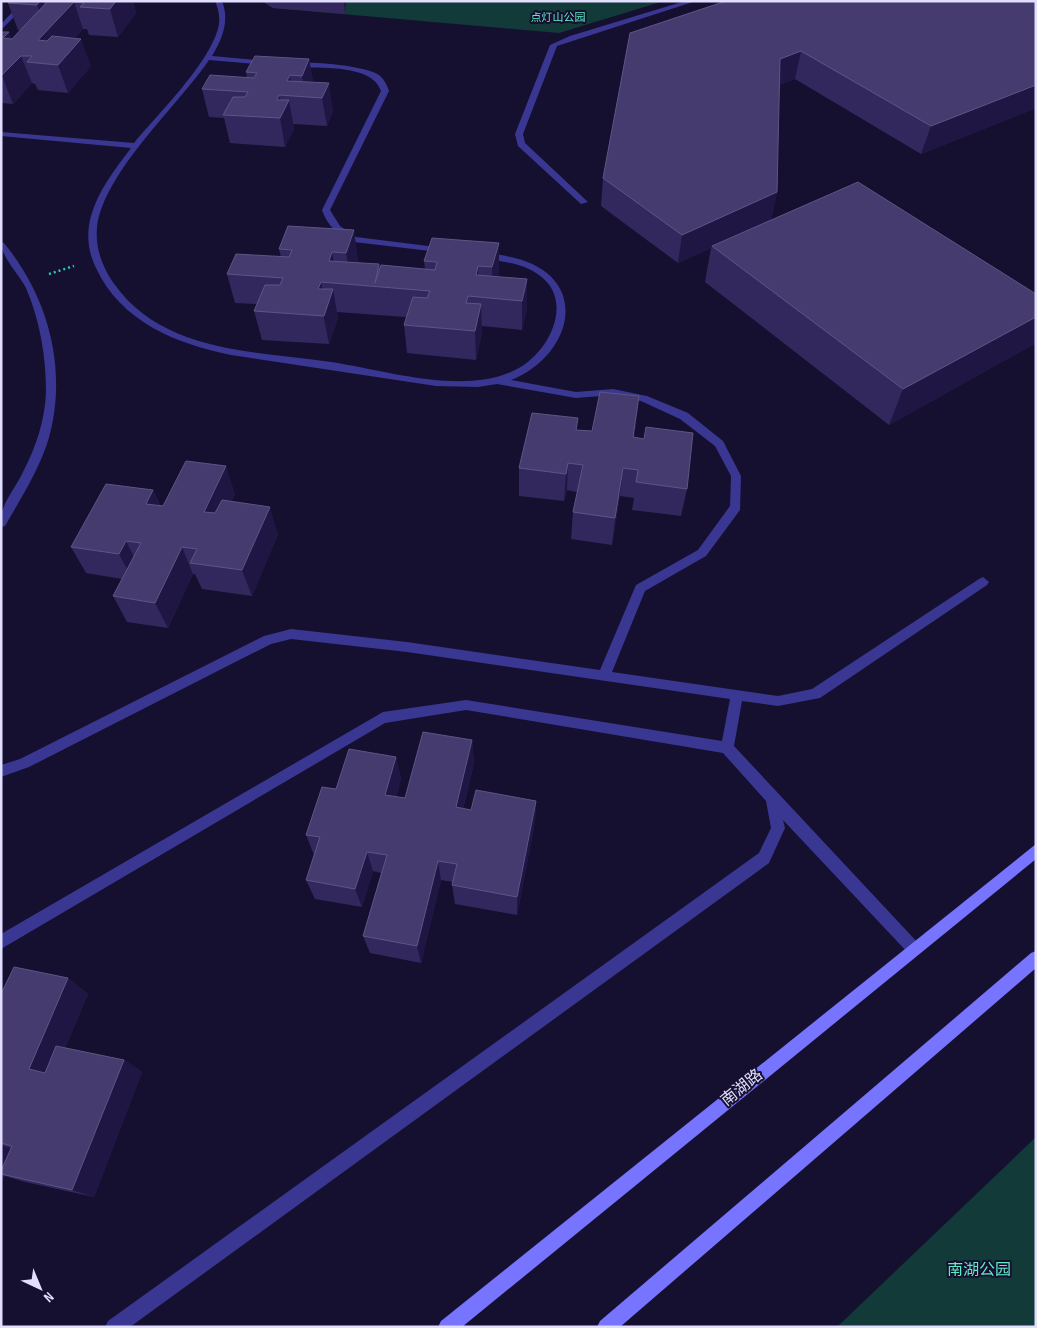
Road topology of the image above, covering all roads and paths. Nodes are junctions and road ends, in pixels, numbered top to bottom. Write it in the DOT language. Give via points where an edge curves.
graph roads {
  1 [pos="27,1"];
  2 [pos="218,1"];
  3 [pos="693,1"];
  4 [pos="1,28"];
  5 [pos="208,58"];
  6 [pos="1,134"];
  7 [pos="138,146"];
  8 [pos="584,202"];
  9 [pos="1,245"];
  10 [pos="452,252"];
  11 [pos="471,255"];
  12 [pos="96,260"];
  13 [pos="28,280"];
  14 [pos="496,381"];
  15 [pos="1,523"];
  16 [pos="983,582"];
  17 [pos="604,675"];
  18 [pos="737,695"];
  19 [pos="728,748"];
  20 [pos="1,771"];
  21 [pos="772,798"];
  22 [pos="1036,850"];
  23 [pos="1,942"];
  24 [pos="914,949"];
  25 [pos="1036,958"];
  26 [pos="114,1327"];
  27 [pos="447,1327"];
  28 [pos="606,1327"];
  1 -- 4 [label="lane"];
  2 -- 5 [label="lane" via="222,8 222,26"];
  3 -- 8 [label="lane" via="554,45 519,134 521,144"];
  5 -- 7 [label="lane"];
  5 -- 10 [label="lane" via="358,70 374,75 382,82 385,91 326,210 328,218 346,236 367,242"];
  6 -- 7 [label="lane"];
  7 -- 12 [label="lane" via="112,182 94,218 92,241"];
  9 -- 13 [label="lane"];
  11 -- 14 [label="lane" via="526,264 556,287 561,300 556,334 548,350 524,370"];
  12 -- 13 [label="path"];
  12 -- 14 [label="lane" via="106,281 144,320 217,348 449,383"];
  13 -- 15 [label="lane" via="46,328 50,402 41,444"];
  14 -- 17 [label="lane" via="576,395 612,392 643,398 684,416 720,444 736,476 736,507 702,553 640,588"];
  16 -- 18 [label="lane" via="815,694 778,701"];
  17 -- 18 [label="lane"];
  17 -- 20 [label="lane" via="291,634 268,640 24,763"];
  18 -- 19 [label="lane"];
  19 -- 21 [label="lane"];
  19 -- 23 [label="lane" via="466,705 383,718"];
  21 -- 24 [label="lane"];
  21 -- 26 [label="lane" via="778,828 764,858"];
  22 -- 24 [label="main road, 南湖路"];
  24 -- 27 [label="main road, 南湖路"];
  25 -- 28 [label="main road"];
}
